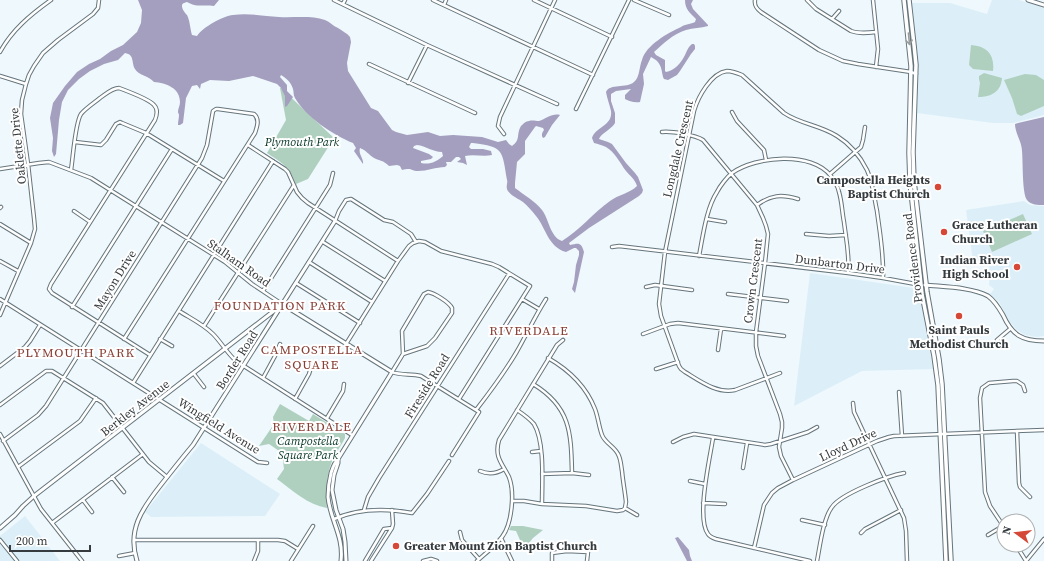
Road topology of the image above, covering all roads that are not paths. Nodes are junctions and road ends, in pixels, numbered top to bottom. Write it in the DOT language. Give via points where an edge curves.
graph roads {
  1 [pos="51,0"];
  2 [pos="99,0"];
  3 [pos="334,0"];
  4 [pos="345,0"];
  5 [pos="433,0"];
  6 [pos="446,0"];
  7 [pos="534,0"];
  8 [pos="555,0"];
  9 [pos="629,0"];
  10 [pos="634,0"];
  11 [pos="755,0"];
  12 [pos="807,0"];
  13 [pos="873,0"];
  14 [pos="904,0"];
  15 [pos="909,0"];
  16 [pos="1028,0"];
  17 [pos="343,4"];
  18 [pos="444,5"];
  19 [pos="1044,5"];
  20 [pos="551,8"];
  21 [pos="839,11"];
  22 [pos="669,15"];
  23 [pos="832,19"];
  24 [pos="876,32"];
  25 [pos="612,37"];
  26 [pos="426,45"];
  27 [pos="533,47"];
  28 [pos="0,52"];
  29 [pos="369,64"];
  30 [pos="876,67"];
  31 [pos="911,72"];
  32 [pos="916,74"];
  33 [pos="593,75"];
  34 [pos="0,76"];
  35 [pos="408,83"];
  36 [pos="26,84"];
  37 [pos="515,85"];
  38 [pos="557,104"];
  39 [pos="576,109"];
  40 [pos="732,112"];
  41 [pos="475,113"];
  42 [pos="865,127"];
  43 [pos="662,132"];
  44 [pos="146,133"];
  45 [pos="504,134"];
  46 [pos="689,135"];
  47 [pos="75,142"];
  48 [pos="248,145"];
  49 [pos="172,149"];
  50 [pos="855,152"];
  51 [pos="766,160"];
  52 [pos="274,161"];
  53 [pos="28,164"];
  54 [pos="198,165"];
  55 [pos="0,168"];
  56 [pos="71,170"];
  57 [pos="333,174"];
  58 [pos="731,174"];
  59 [pos="830,174"];
  60 [pos="224,181"];
  61 [pos="294,185"];
  62 [pos="111,190"];
  63 [pos="798,199"];
  64 [pos="757,205"];
  65 [pos="136,206"];
  66 [pos="315,208"];
  67 [pos="74,211"];
  68 [pos="707,219"];
  69 [pos="335,221"];
  70 [pos="90,222"];
  71 [pos="725,222"];
  72 [pos="162,223"];
  73 [pos="0,224"];
  74 [pos="806,234"];
  75 [pos="846,234"];
  76 [pos="188,239"];
  77 [pos="323,242"];
  78 [pos="416,242"];
  79 [pos="31,243"];
  80 [pos="612,247"];
  81 [pos="665,252"];
  82 [pos="213,255"];
  83 [pos="699,256"];
  84 [pos="0,261"];
  85 [pos="398,261"];
  86 [pos="310,262"];
  87 [pos="765,263"];
  88 [pos="18,271"];
  89 [pos="238,273"];
  90 [pos="848,273"];
  91 [pos="510,274"];
  92 [pos="883,278"];
  93 [pos="386,281"];
  94 [pos="296,283"];
  95 [pos="921,285"];
  96 [pos="926,285"];
  97 [pos="661,286"];
  98 [pos="646,287"];
  99 [pos="692,290"];
  100 [pos="263,291"];
  101 [pos="728,294"];
  102 [pos="761,298"];
  103 [pos="0,299"];
  104 [pos="522,299"];
  105 [pos="546,299"];
  106 [pos="787,301"];
  107 [pos="5,302"];
  108 [pos="372,302"];
  109 [pos="282,304"];
  110 [pos="72,307"];
  111 [pos="539,309"];
  112 [pos="178,310"];
  113 [pos="0,315"];
  114 [pos="267,316"];
  115 [pos="272,321"];
  116 [pos="360,322"];
  117 [pos="98,323"];
  118 [pos="40,325"];
  119 [pos="204,326"];
  120 [pos="665,326"];
  121 [pos="721,329"];
  122 [pos="1010,329"];
  123 [pos="756,332"];
  124 [pos="643,334"];
  125 [pos="784,336"];
  126 [pos="124,339"];
  127 [pos="160,339"];
  128 [pos="563,340"];
  129 [pos="997,340"];
  130 [pos="1044,340"];
  131 [pos="280,344"];
  132 [pos="346,344"];
  133 [pos="172,346"];
  134 [pos="81,350"];
  135 [pos="225,350"];
  136 [pos="718,350"];
  137 [pos="403,354"];
  138 [pos="150,355"];
  139 [pos="548,358"];
  140 [pos="678,362"];
  141 [pos="312,364"];
  142 [pos="0,366"];
  143 [pos="243,366"];
  144 [pos="656,369"];
  145 [pos="392,372"];
  146 [pos="780,373"];
  147 [pos="194,374"];
  148 [pos="64,378"];
  149 [pos="263,378"];
  150 [pos="766,378"];
  151 [pos="133,383"];
  152 [pos="344,384"];
  153 [pos="533,384"];
  154 [pos="438,386"];
  155 [pos="204,387"];
  156 [pos="1025,391"];
  157 [pos="899,392"];
  158 [pos="96,398"];
  159 [pos="295,399"];
  160 [pos="459,399"];
  161 [pos="160,400"];
  162 [pos="853,403"];
  163 [pos="0,405"];
  164 [pos="476,410"];
  165 [pos="517,410"];
  166 [pos="326,418"];
  167 [pos="817,427"];
  168 [pos="123,428"];
  169 [pos="204,428"];
  170 [pos="1044,430"];
  171 [pos="1017,431"];
  172 [pos="981,432"];
  173 [pos="0,434"];
  174 [pos="940,434"];
  175 [pos="945,434"];
  176 [pos="352,435"];
  177 [pos="902,436"];
  178 [pos="713,438"];
  179 [pos="780,440"];
  180 [pos="4,441"];
  181 [pos="673,442"];
  182 [pos="746,443"];
  183 [pos="870,444"];
  184 [pos="541,451"];
  185 [pos="532,452"];
  186 [pos="143,454"];
  187 [pos="452,455"];
  188 [pos="338,459"];
  189 [pos="449,461"];
  190 [pos="267,463"];
  191 [pos="18,467"];
  192 [pos="743,468"];
  193 [pos="504,469"];
  194 [pos="480,471"];
  195 [pos="904,472"];
  196 [pos="572,473"];
  197 [pos="542,474"];
  198 [pos="590,475"];
  199 [pos="167,476"];
  200 [pos="112,477"];
  201 [pos="885,478"];
  202 [pos="793,480"];
  203 [pos="690,481"];
  204 [pos="705,484"];
  205 [pos="124,492"];
  206 [pos="34,496"];
  207 [pos="1030,497"];
  208 [pos="83,500"];
  209 [pos="512,501"];
  210 [pos="703,503"];
  211 [pos="542,504"];
  212 [pos="725,504"];
  213 [pos="625,508"];
  214 [pos="364,510"];
  215 [pos="392,510"];
  216 [pos="901,510"];
  217 [pos="92,512"];
  218 [pos="637,515"];
  219 [pos="996,515"];
  220 [pos="338,517"];
  221 [pos="334,519"];
  222 [pos="802,520"];
  223 [pos="52,523"];
  224 [pos="824,525"];
  225 [pos="313,526"];
  226 [pos="0,528"];
  227 [pos="392,528"];
  228 [pos="996,530"];
  229 [pos="460,532"];
  230 [pos="862,533"];
  231 [pos="988,535"];
  232 [pos="501,538"];
  233 [pos="1044,539"];
  234 [pos="0,540"];
  235 [pos="134,540"];
  236 [pos="258,541"];
  237 [pos="754,548"];
  238 [pos="298,549"];
  239 [pos="135,553"];
  240 [pos="118,556"];
  241 [pos="478,560"];
  242 [pos="17,561"];
  243 [pos="82,561"];
  244 [pos="137,561"];
  245 [pos="254,561"];
  246 [pos="291,561"];
  247 [pos="341,561"];
  248 [pos="346,561"];
  249 [pos="365,561"];
  250 [pos="371,561"];
  251 [pos="423,561"];
  252 [pos="437,561"];
  253 [pos="512,561"];
  254 [pos="552,561"];
  255 [pos="587,561"];
  256 [pos="810,561"];
  257 [pos="816,561"];
  258 [pos="907,561"];
  259 [pos="946,561"];
  260 [pos="951,561"];
  261 [pos="1026,561"];
  1 -- 28 [label="street" via="18,27"];
  2 -- 36 [label="street, Oaklette Drive" via="98,8 93,14 43,53"];
  3 -- 17 [label="street"];
  4 -- 17 [label="street"];
  5 -- 18 [label="street"];
  6 -- 18 [label="street"];
  7 -- 20 [label="street"];
  8 -- 20 [label="street"];
  9 -- 25 [label="street"];
  10 -- 22 [label="street"];
  11 -- 30 [label="street" via="758,10 820,50 843,61"];
  12 -- 23 [label="street"];
  13 -- 24 [label="street"];
  14 -- 31 [label="main road, Providence Road, one-way"];
  15 -- 32 [label="main road, Providence Road"];
  16 -- 19 [label="street"];
  17 -- 26 [label="street"];
  18 -- 27 [label="street"];
  20 -- 25 [label="street"];
  20 -- 27 [label="street"];
  21 -- 23 [label="street"];
  23 -- 24 [label="street" via="857,33"];
  24 -- 30 [label="street"];
  25 -- 33 [label="street"];
  26 -- 35 [label="street"];
  26 -- 37 [label="street"];
  27 -- 33 [label="street"];
  27 -- 37 [label="street"];
  29 -- 35 [label="street"];
  30 -- 31 [label="street"];
  31 -- 32 [label="street"];
  31 -- 95 [label="main road, Providence Road" via="910,187"];
  32 -- 96 [label="main road, Providence Road" via="914,166"];
  33 -- 39 [label="street"];
  34 -- 36 [label="street"];
  35 -- 41 [label="street"];
  36 -- 53 [label="street, Oaklette Drive" via="21,114"];
  37 -- 38 [label="street"];
  37 -- 45 [label="street" via="498,123"];
  40 -- 51 [label="street" via="764,150"];
  42 -- 50 [label="street" via="861,147"];
  43 -- 46 [label="street, Crown Crescent"];
  44 -- 47 [label="street" via="120,122 101,145"];
  44 -- 47 [label="street" via="157,116 155,105 114,88 82,113 78,121"];
  44 -- 49 [label="street"];
  44 -- 62 [label="street"];
  46 -- 50 [label="street, Longdale Crescent" via="696,104 703,90 717,75 731,71 742,75 791,118 828,130"];
  46 -- 58 [label="street, Crown Crescent" via="707,143"];
  46 -- 81 [label="street, Longdale Crescent"];
  47 -- 56 [label="street"];
  48 -- 52 [label="street"];
  48 -- 54 [label="street, Mayon Drive" via="255,133 257,116 214,110 206,151"];
  48 -- 60 [label="street"];
  49 -- 54 [label="street"];
  49 -- 65 [label="street"];
  50 -- 59 [label="street"];
  50 -- 92 [label="street, Longdale Crescent" via="863,162 872,182 882,245"];
  51 -- 58 [label="street"];
  51 -- 59 [label="street" via="809,161"];
  52 -- 61 [label="street" via="288,172"];
  52 -- 82 [label="street"];
  53 -- 55 [label="street, Stalham Road"];
  53 -- 56 [label="street, Stalham Road" via="49,162"];
  53 -- 79 [label="street, Oaklette Drive" via="35,229"];
  54 -- 60 [label="street"];
  54 -- 72 [label="street, Mayon Drive"];
  56 -- 62 [label="street, Stalham Road"];
  57 -- 66 [label="street" via="330,185"];
  58 -- 64 [label="street, Crown Crescent"];
  58 -- 68 [label="street" via="717,190"];
  59 -- 75 [label="street" via="839,192"];
  60 -- 76 [label="street"];
  61 -- 66 [label="street" via="302,198"];
  61 -- 89 [label="street"];
  62 -- 65 [label="street, Stalham Road"];
  62 -- 70 [label="street"];
  63 -- 64 [label="street" via="776,196"];
  64 -- 87 [label="street, Crown Crescent" via="766,226"];
  65 -- 72 [label="street, Stalham Road"];
  65 -- 110 [label="street"];
  66 -- 69 [label="street"];
  66 -- 100 [label="street"];
  67 -- 70 [label="street"];
  68 -- 71 [label="street"];
  68 -- 83 [label="street"];
  69 -- 77 [label="street, Border Road"];
  69 -- 78 [label="street, Border Road" via="346,200 351,199 384,220 393,222 411,234"];
  69 -- 85 [label="street"];
  70 -- 110 [label="street" via="50,284 49,289 52,293"];
  72 -- 76 [label="street, Stalham Road"];
  72 -- 117 [label="street, Mayon Drive"];
  73 -- 79 [label="street"];
  74 -- 75 [label="street"];
  75 -- 90 [label="street" via="849,253"];
  76 -- 82 [label="street, Stalham Road"];
  76 -- 126 [label="street"];
  77 -- 86 [label="street, Border Road"];
  77 -- 93 [label="street"];
  78 -- 85 [label="street" via="409,246"];
  78 -- 91 [label="street" via="425,242 441,251 492,264"];
  79 -- 88 [label="street, Oaklette Drive"];
  80 -- 81 [label="street, Dunbarton Drive"];
  81 -- 83 [label="street, Dunbarton Drive"];
  81 -- 97 [label="street, Longdale Crescent"];
  82 -- 89 [label="street, Stalham Road"];
  82 -- 112 [label="street"];
  83 -- 87 [label="street, Dunbarton Drive"];
  84 -- 88 [label="street"];
  85 -- 93 [label="street"];
  86 -- 94 [label="street, Border Road"];
  86 -- 108 [label="street"];
  87 -- 90 [label="street, Dunbarton Drive"];
  87 -- 102 [label="street, Crown Crescent"];
  88 -- 107 [label="street, Oaklette Drive"];
  89 -- 100 [label="street, Stalham Road"];
  89 -- 119 [label="street"];
  90 -- 92 [label="street, Dunbarton Drive"];
  91 -- 104 [label="street" via="530,286"];
  91 -- 154 [label="street, Fireside Road"];
  92 -- 95 [label="street, Dunbarton Drive"];
  93 -- 108 [label="street"];
  94 -- 109 [label="street, Border Road"];
  94 -- 116 [label="street"];
  95 -- 96 [label="street, Dunbarton Drive"];
  95 -- 174 [label="main road, Providence Road" via="938,385"];
  96 -- 122 [label="street, Dunbarton Drive" via="974,290 990,297"];
  96 -- 175 [label="main road, Providence Road" via="941,374"];
  97 -- 98 [label="street"];
  97 -- 99 [label="street"];
  97 -- 120 [label="street, Longdale Crescent" via="659,308"];
  100 -- 109 [label="street, Stalham Road"];
  101 -- 102 [label="street"];
  102 -- 106 [label="street"];
  102 -- 123 [label="street, Crown Crescent"];
  103 -- 107 [label="street, Wingfield Avenue"];
  104 -- 111 [label="street"];
  104 -- 160 [label="street"];
  105 -- 111 [label="street"];
  107 -- 113 [label="street, Oaklette Drive"];
  107 -- 118 [label="street, Wingfield Avenue"];
  108 -- 116 [label="street"];
  109 -- 114 [label="street, Berkley Avenue"];
  109 -- 115 [label="street, Border Road"];
  109 -- 132 [label="street, Stalham Road"];
  110 -- 117 [label="street"];
  111 -- 164 [label="street" via="516,352"];
  112 -- 119 [label="street"];
  112 -- 127 [label="street"];
  114 -- 115 [label="street"];
  114 -- 135 [label="street, Berkley Avenue"];
  115 -- 143 [label="street, Border Road"];
  116 -- 132 [label="street"];
  117 -- 126 [label="street"];
  117 -- 134 [label="street, Mayon Drive"];
  118 -- 134 [label="street, Wingfield Avenue"];
  118 -- 142 [label="street" via="25,347"];
  119 -- 135 [label="street"];
  120 -- 121 [label="street" via="678,323"];
  120 -- 124 [label="street"];
  120 -- 140 [label="street, Longdale Crescent"];
  121 -- 123 [label="street"];
  121 -- 136 [label="street"];
  122 -- 129 [label="street"];
  122 -- 130 [label="street" via="1024,338"];
  123 -- 125 [label="street"];
  123 -- 150 [label="street, Crown Crescent" via="756,352"];
  126 -- 138 [label="street"];
  127 -- 133 [label="street"];
  127 -- 138 [label="street"];
  128 -- 139 [label="street"];
  131 -- 149 [label="street"];
  132 -- 145 [label="street, Stalham Road"];
  134 -- 148 [label="street, Mayon Drive"];
  134 -- 151 [label="street, Wingfield Avenue"];
  135 -- 143 [label="street"];
  135 -- 147 [label="street, Berkley Avenue"];
  137 -- 137 [label="street" via="402,331 424,294 432,293 450,304 452,313 433,341 427,346"];
  137 -- 145 [label="street"];
  138 -- 151 [label="street"];
  139 -- 153 [label="street"];
  139 -- 213 [label="street" via="571,374 592,402 602,435 619,455"];
  140 -- 144 [label="street"];
  140 -- 150 [label="street, Longdale Crescent" via="685,372 717,390 729,392"];
  141 -- 159 [label="street"];
  143 -- 149 [label="street"];
  143 -- 169 [label="street, Border Road"];
  145 -- 154 [label="street, Stalham Road" via="421,376"];
  145 -- 176 [label="street"];
  146 -- 150 [label="street, Longdale Crescent"];
  147 -- 155 [label="street"];
  147 -- 161 [label="street, Berkley Avenue"];
  148 -- 158 [label="street"];
  148 -- 163 [label="street" via="52,371 46,371"];
  148 -- 180 [label="street, Mayon Drive" via="42,410"];
  149 -- 159 [label="street"];
  150 -- 179 [label="street, Crown Crescent" via="782,422"];
  151 -- 161 [label="street, Wingfield Avenue"];
  152 -- 166 [label="street" via="343,391"];
  153 -- 165 [label="street"];
  153 -- 196 [label="street" via="554,401 567,423"];
  154 -- 160 [label="street, Stalham Road"];
  154 -- 214 [label="street, Fireside Road" via="379,478"];
  156 -- 172 [label="street" via="1017,381 989,383 984,386 980,392"];
  157 -- 177 [label="street"];
  158 -- 168 [label="street" via="106,406"];
  158 -- 191 [label="street" via="80,421"];
  159 -- 166 [label="street"];
  160 -- 164 [label="street, Stalham Road"];
  161 -- 168 [label="street, Berkley Avenue"];
  161 -- 169 [label="street, Wingfield Avenue"];
  162 -- 183 [label="street" via="854,412"];
  164 -- 187 [label="street" via="479,412"];
  165 -- 184 [label="street" via="534,424"];
  165 -- 193 [label="street" via="497,444 498,458"];
  166 -- 176 [label="street"];
  167 -- 179 [label="street"];
  168 -- 186 [label="street"];
  168 -- 206 [label="street, Berkley Avenue"];
  169 -- 190 [label="street, Wingfield Avenue" via="258,462"];
  169 -- 199 [label="street, Border Road"];
  170 -- 171 [label="street, Lloyd Drive"];
  171 -- 172 [label="street, Lloyd Drive"];
  171 -- 207 [label="street" via="1019,484"];
  172 -- 175 [label="street, Lloyd Drive"];
  172 -- 219 [label="street" via="985,492"];
  173 -- 180 [label="street"];
  174 -- 175 [label="street, Lloyd Drive"];
  174 -- 177 [label="street, Lloyd Drive"];
  174 -- 259 [label="main road, Providence Road"];
  175 -- 260 [label="main road, Providence Road"];
  176 -- 188 [label="street"];
  177 -- 183 [label="street, Lloyd Drive" via="889,437"];
  178 -- 181 [label="street" via="694,434"];
  178 -- 182 [label="street"];
  178 -- 204 [label="street"];
  179 -- 182 [label="street" via="765,445"];
  179 -- 202 [label="street, Crown Crescent" via="781,456"];
  180 -- 191 [label="street"];
  182 -- 192 [label="street"];
  183 -- 201 [label="street"];
  183 -- 202 [label="street, Lloyd Drive"];
  184 -- 185 [label="street"];
  184 -- 197 [label="street"];
  186 -- 199 [label="street"];
  186 -- 200 [label="street"];
  188 -- 220 [label="street" via="332,490"];
  188 -- 221 [label="street" via="332,469 328,488"];
  189 -- 215 [label="street" via="412,513"];
  191 -- 206 [label="street"];
  193 -- 194 [label="street" via="489,474"];
  193 -- 209 [label="street" via="510,481"];
  195 -- 201 [label="street"];
  196 -- 197 [label="street"];
  196 -- 198 [label="street"];
  197 -- 211 [label="street"];
  199 -- 235 [label="street, Border Road" via="141,512"];
  200 -- 205 [label="street"];
  200 -- 208 [label="street"];
  201 -- 216 [label="street"];
  201 -- 224 [label="street" via="837,501"];
  202 -- 237 [label="street, Lloyd Drive" via="772,493 764,505"];
  203 -- 204 [label="street"];
  204 -- 210 [label="street"];
  206 -- 223 [label="street"];
  206 -- 226 [label="street, Berkley Avenue"];
  208 -- 217 [label="street"];
  208 -- 223 [label="street"];
  209 -- 211 [label="street"];
  209 -- 232 [label="street" via="508,524"];
  210 -- 212 [label="street"];
  210 -- 237 [label="street" via="706,530 709,534 716,539"];
  211 -- 213 [label="street" via="582,505 617,511"];
  213 -- 218 [label="street"];
  214 -- 215 [label="street"];
  214 -- 220 [label="street"];
  215 -- 227 [label="street"];
  216 -- 230 [label="street"];
  216 -- 258 [label="street" via="906,531"];
  220 -- 221 [label="street"];
  220 -- 248 [label="street" via="343,529"];
  221 -- 247 [label="street" via="341,543"];
  222 -- 224 [label="street"];
  223 -- 243 [label="street"];
  224 -- 257 [label="street"];
  225 -- 238 [label="street"];
  227 -- 249 [label="street" via="384,529"];
  227 -- 250 [label="street"];
  228 -- 231 [label="street"];
  229 -- 241 [label="street" via="462,540"];
  232 -- 241 [label="street"];
  232 -- 253 [label="street"];
  233 -- 261 [label="street"];
  234 -- 242 [label="street"];
  235 -- 236 [label="street"];
  235 -- 239 [label="street, Border Road"];
  236 -- 238 [label="street" via="285,541"];
  236 -- 245 [label="street"];
  237 -- 256 [label="street"];
  238 -- 246 [label="street"];
  239 -- 240 [label="street"];
  239 -- 244 [label="street, Border Road"];
  251 -- 252 [label="street"];
  254 -- 255 [label="street" via="552,553 574,551 588,552"];
}
